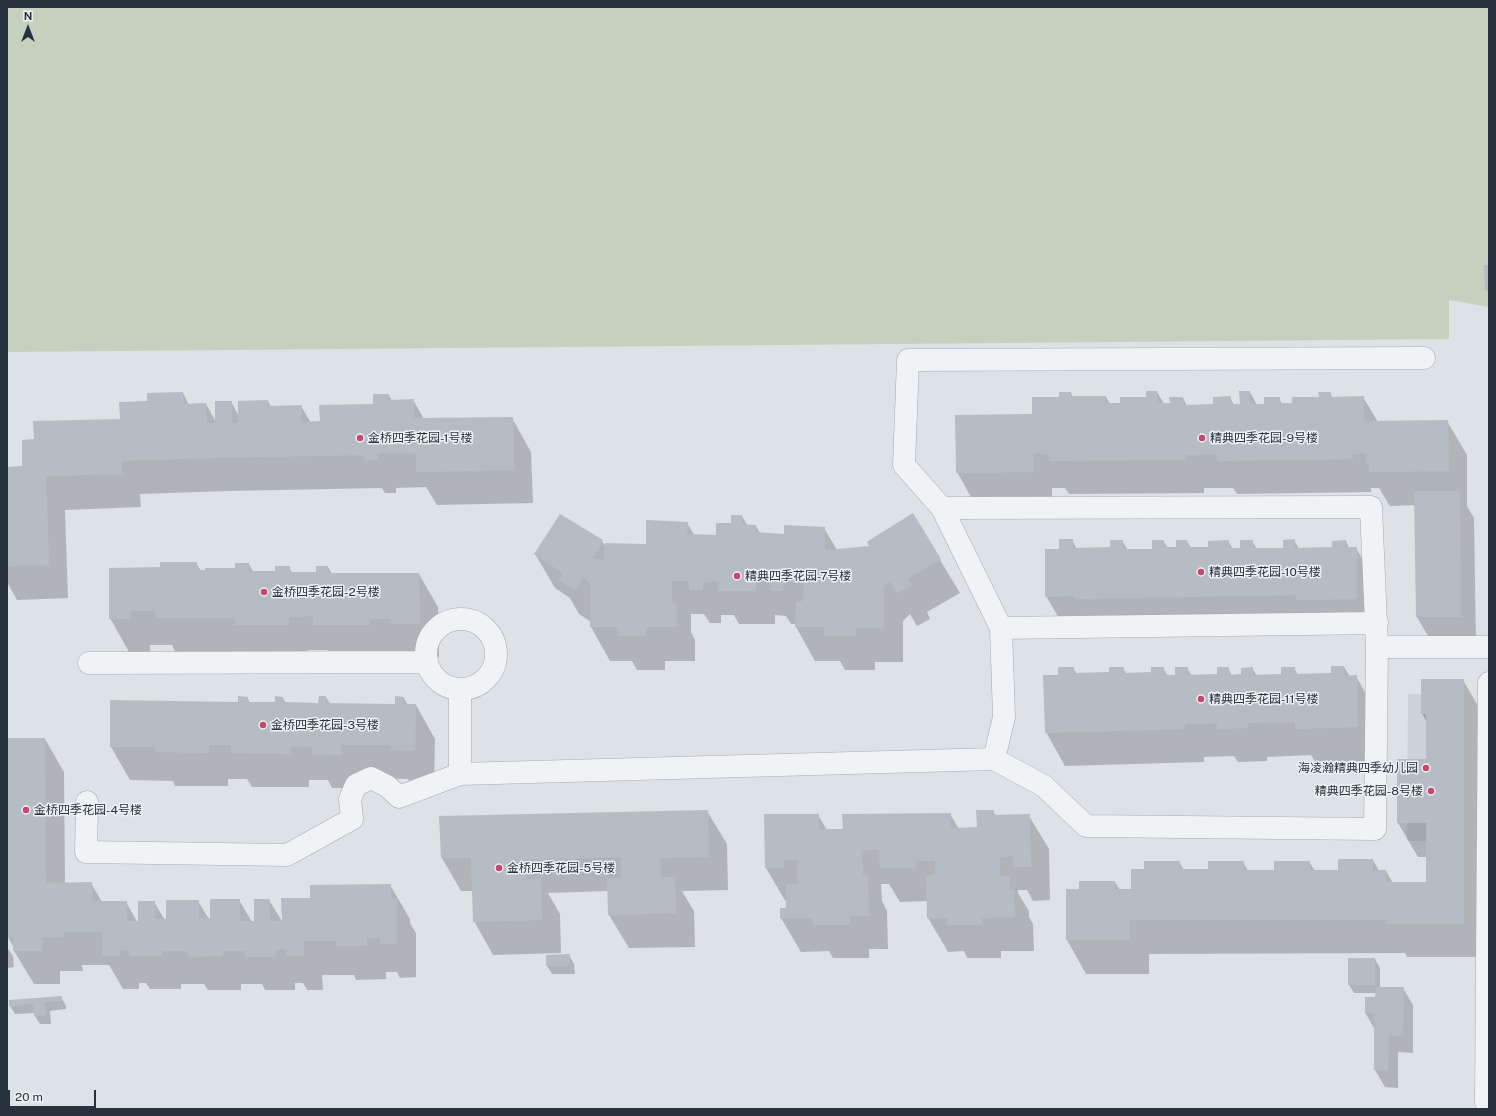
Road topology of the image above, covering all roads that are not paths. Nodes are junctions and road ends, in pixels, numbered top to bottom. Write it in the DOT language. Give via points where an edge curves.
graph roads {
  1 [pos="1424,358"];
  2 [pos="942,508"];
  3 [pos="1377,623"];
  4 [pos="1001,628"];
  5 [pos="1377,647"];
  6 [pos="1489,647"];
  7 [pos="426,662"];
  8 [pos="89,663"];
  9 [pos="1489,683"];
  10 [pos="460,689"];
  11 [pos="994,759"];
  12 [pos="460,774"];
  13 [pos="87,802"];
  14 [pos="1483,1105"];
  1 -- 2 [label="street" via="908,360 904,465"];
  2 -- 3 [label="street" via="1371,506"];
  2 -- 4 [label="street"];
  3 -- 4 [label="street"];
  3 -- 5 [label="street"];
  4 -- 11 [label="street" via="1004,717"];
  5 -- 6 [label="street"];
  5 -- 11 [label="street" via="1374,829 1086,826 1044,786"];
  7 -- 8 [label="street"];
  7 -- 10 [label="street" via="437,679 447,686"];
  7 -- 10 [label="street" via="427,645 437,628 448,621 466,619 479,624 489,632 494,641 494,667 487,678 472,687"];
  9 -- 14 [label="street"];
  10 -- 12 [label="street"];
  11 -- 12 [label="street"];
  12 -- 13 [label="street" via="399,797 387,786 371,778 356,785 350,799 352,819 287,855 86,852"];
}
